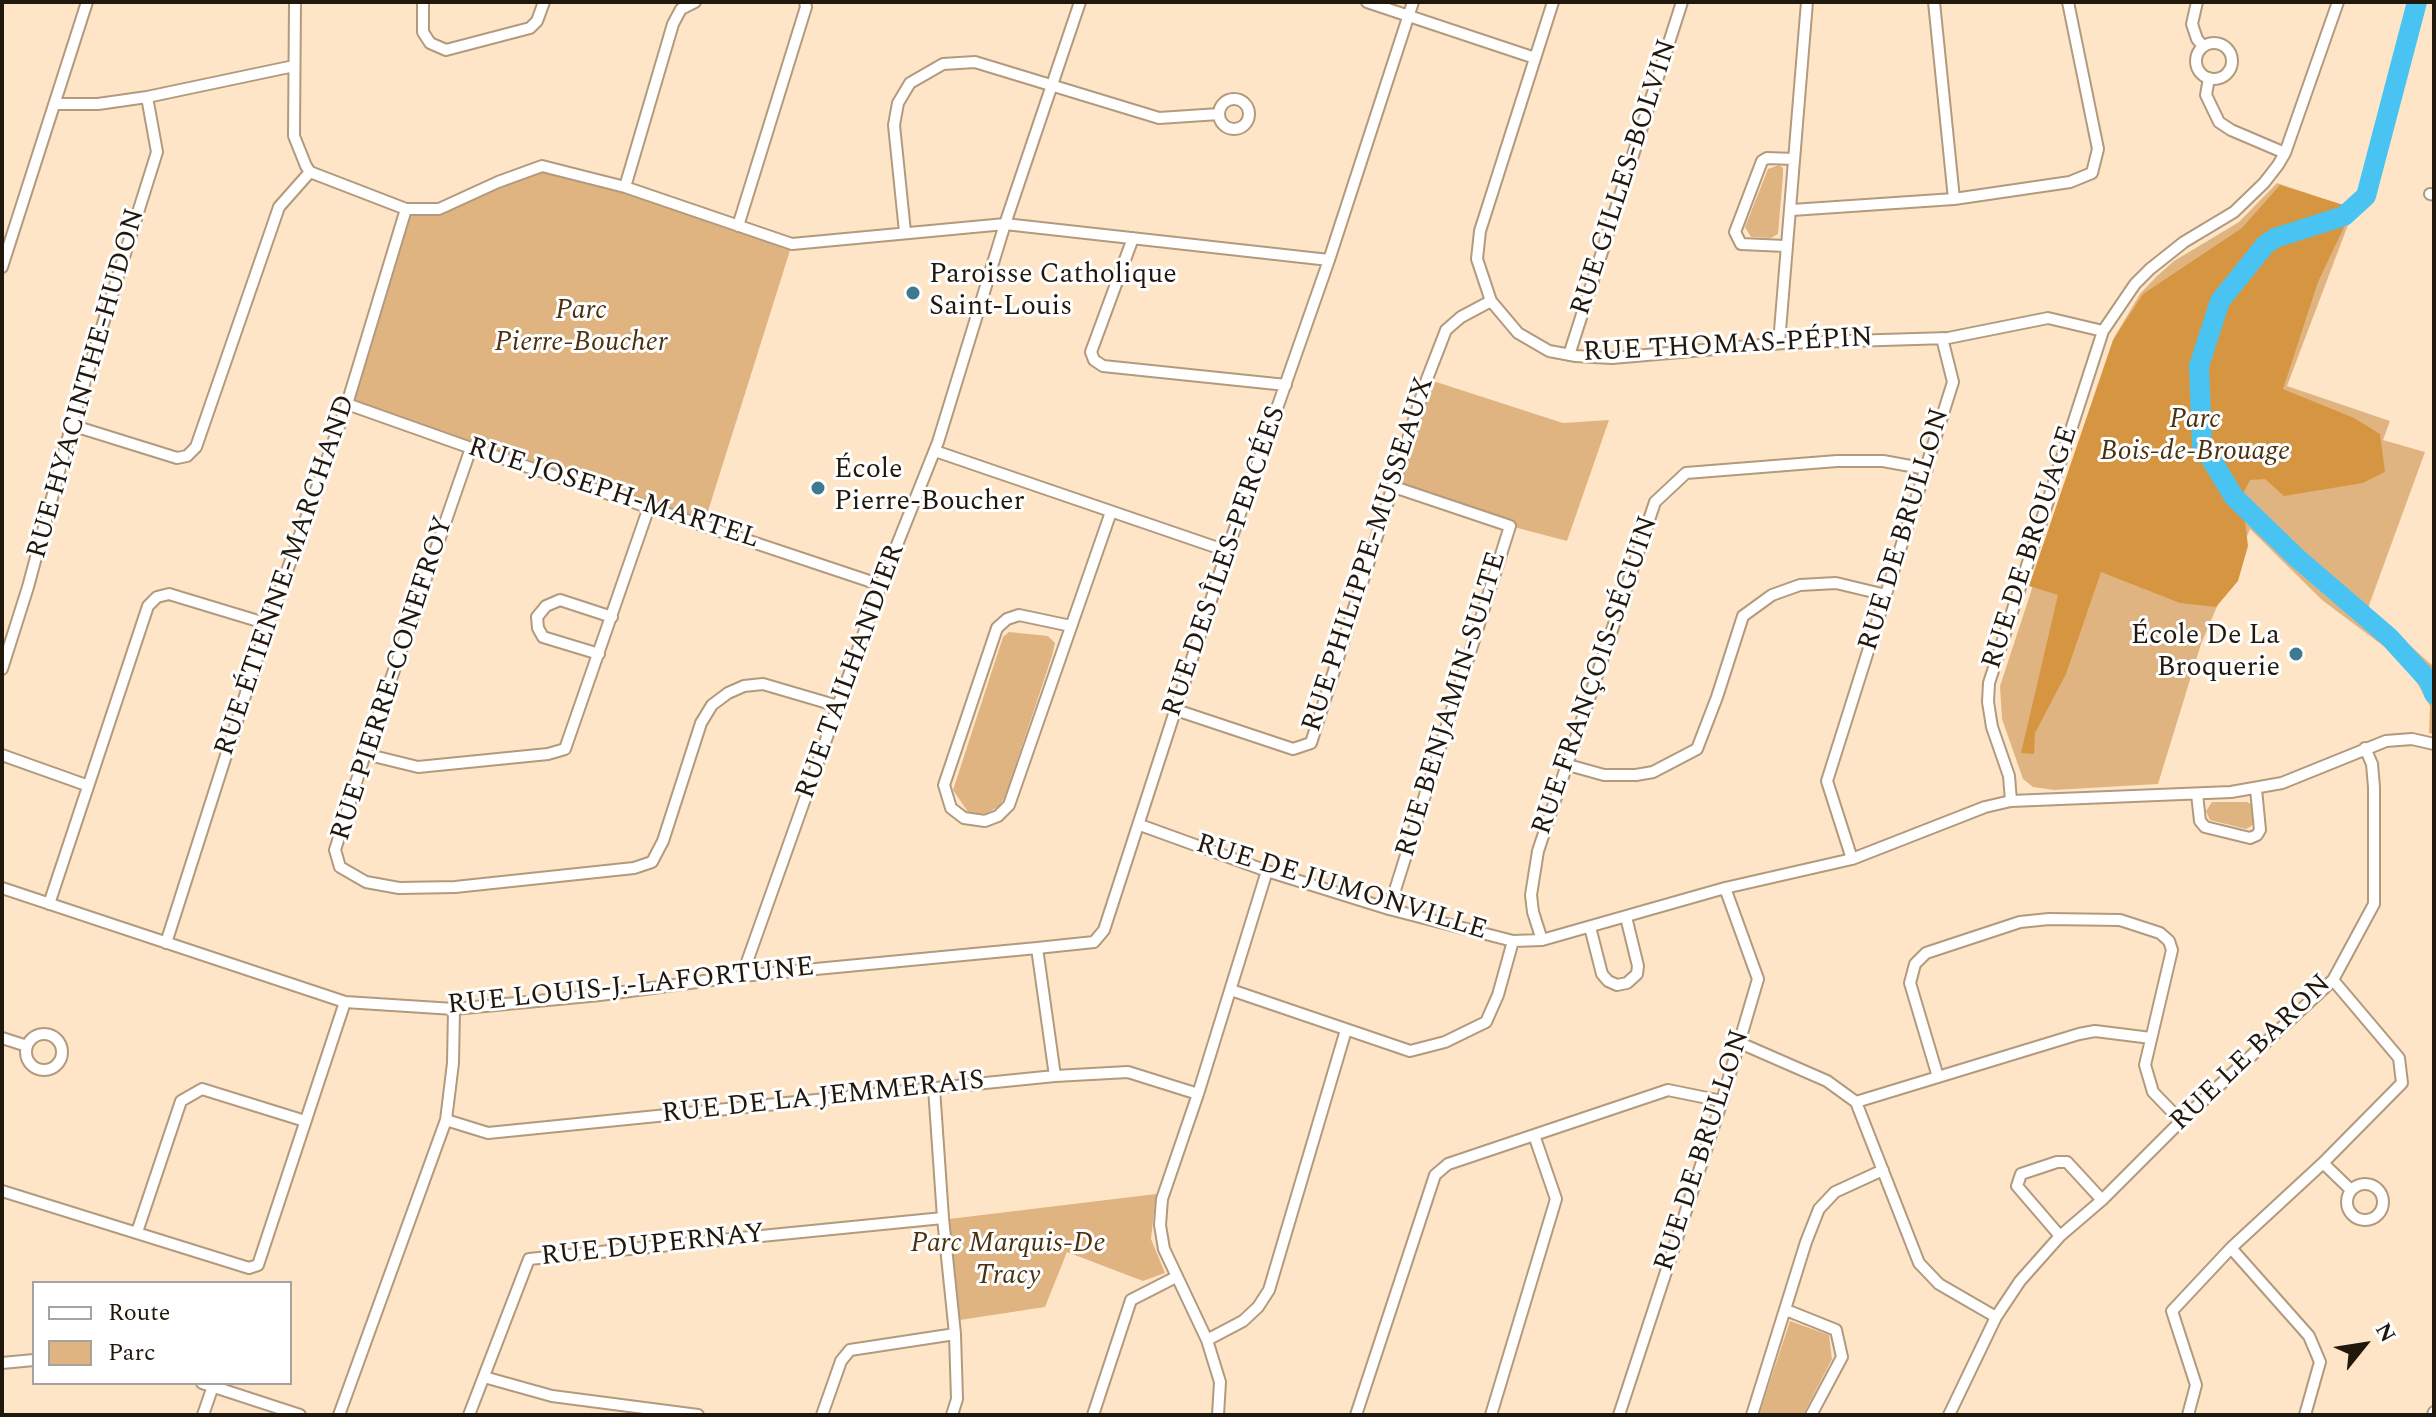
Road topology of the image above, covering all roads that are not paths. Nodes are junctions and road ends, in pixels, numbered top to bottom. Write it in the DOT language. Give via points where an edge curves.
graph roads {
  1 [pos="87,2"];
  2 [pos="295,2"];
  3 [pos="423,2"];
  4 [pos="544,2"];
  5 [pos="695,2"];
  6 [pos="805,2"];
  7 [pos="1080,2"];
  8 [pos="1367,2"];
  9 [pos="1413,2"];
  10 [pos="1553,2"];
  11 [pos="1682,2"];
  12 [pos="1807,2"];
  13 [pos="1934,2"];
  14 [pos="2068,2"];
  15 [pos="2197,2"];
  16 [pos="2338,2"];
  17 [pos="1407,16"];
  18 [pos="2203,46"];
  19 [pos="1535,58"];
  20 [pos="294,66"];
  21 [pos="2209,78"];
  22 [pos="1051,86"];
  23 [pos="147,97"];
  24 [pos="56,104"];
  25 [pos="1219,114"];
  26 [pos="2285,153"];
  27 [pos="1794,159"];
  28 [pos="310,172"];
  29 [pos="625,187"];
  30 [pos="1954,199"];
  31 [pos="406,209"];
  32 [pos="1792,210"];
  33 [pos="1005,224"];
  34 [pos="738,226"];
  35 [pos="905,232"];
  36 [pos="1133,238"];
  37 [pos="1785,246"];
  38 [pos="1329,260"];
  39 [pos="2,267"];
  40 [pos="1491,301"];
  41 [pos="2103,331"];
  42 [pos="1942,338"];
  43 [pos="1779,343"];
  44 [pos="1569,355"];
  45 [pos="1286,385"];
  46 [pos="347,404"];
  47 [pos="71,425"];
  48 [pos="471,448"];
  49 [pos="935,451"];
  50 [pos="1927,469"];
  51 [pos="1394,487"];
  52 [pos="649,507"];
  53 [pos="1111,512"];
  54 [pos="1227,551"];
  55 [pos="881,585"];
  56 [pos="1886,595"];
  57 [pos="612,617"];
  58 [pos="268,624"];
  59 [pos="1071,626"];
  60 [pos="599,654"];
  61 [pos="2,669"];
  62 [pos="838,706"];
  63 [pos="1176,710"];
  64 [pos="2434,744"];
  65 [pos="2365,748"];
  66 [pos="365,754"];
  67 [pos="2,755"];
  68 [pos="1568,765"];
  69 [pos="86,785"];
  70 [pos="2256,789"];
  71 [pos="2197,794"];
  72 [pos="2011,801"];
  73 [pos="1140,825"];
  74 [pos="1852,859"];
  75 [pos="1267,871"];
  76 [pos="2,888"];
  77 [pos="1725,888"];
  78 [pos="49,904"];
  79 [pos="1389,909"];
  80 [pos="1626,917"];
  81 [pos="1590,927"];
  82 [pos="1542,940"];
  83 [pos="1513,941"];
  84 [pos="166,943"];
  85 [pos="1037,948"];
  86 [pos="742,976"];
  87 [pos="2333,980"];
  88 [pos="1231,990"];
  89 [pos="345,1002"];
  90 [pos="454,1009"];
  91 [pos="1346,1030"];
  92 [pos="2,1038"];
  93 [pos="2151,1038"];
  94 [pos="1740,1043"];
  95 [pos="27,1046"];
  96 [pos="1055,1076"];
  97 [pos="1938,1077"];
  98 [pos="934,1088"];
  99 [pos="1198,1094"];
  100 [pos="1722,1101"];
  101 [pos="1856,1102"];
  102 [pos="446,1120"];
  103 [pos="305,1121"];
  104 [pos="2181,1121"];
  105 [pos="1534,1135"];
  106 [pos="2323,1163"];
  107 [pos="1883,1170"];
  108 [pos="2351,1190"];
  109 [pos="2,1191"];
  110 [pos="2102,1200"];
  111 [pos="943,1218"];
  112 [pos="137,1232"];
  113 [pos="2060,1236"];
  114 [pos="2231,1248"];
  115 [pos="1176,1277"];
  116 [pos="1786,1310"];
  117 [pos="1996,1317"];
  118 [pos="955,1334"];
  119 [pos="1207,1340"];
  120 [pos="32,1360"];
  121 [pos="2,1363"];
  122 [pos="484,1377"];
  123 [pos="207,1385"];
  124 [pos="203,1415"];
  125 [pos="300,1415"];
  126 [pos="339,1415"];
  127 [pos="469,1415"];
  128 [pos="698,1415"];
  129 [pos="822,1415"];
  130 [pos="952,1415"];
  131 [pos="1093,1415"];
  132 [pos="1218,1415"];
  133 [pos="1356,1415"];
  134 [pos="1491,1415"];
  135 [pos="1619,1415"];
  136 [pos="1752,1415"];
  137 [pos="1811,1415"];
  138 [pos="1949,1415"];
  139 [pos="2188,1415"];
  140 [pos="2305,1415"];
  1 -- 24 [label="street"];
  2 -- 20 [label="street"];
  3 -- 4 [label="street" via="423,32 430,43 446,50 530,28"];
  5 -- 29 [label="street" via="681,9 673,24"];
  6 -- 34 [label="street"];
  7 -- 22 [label="street, RUE TAILHANDIER"];
  8 -- 17 [label="street"];
  9 -- 17 [label="street, RUE DES ÎLES-PERCÉES"];
  10 -- 19 [label="street, RUE THOMAS-PÉPIN"];
  11 -- 44 [label="street, RUE GILLES-BOLVIN"];
  12 -- 27 [label="street"];
  13 -- 30 [label="street"];
  14 -- 30 [label="street" via="2098,149 2092,173 2070,182"];
  15 -- 18 [label="street" via="2192,24"];
  16 -- 26 [label="street, RUE DE BROUAGE"];
  17 -- 19 [label="street"];
  17 -- 38 [label="street, RUE DES ÎLES-PERCÉES"];
  18 -- 21 [label="street" via="2196,67"];
  18 -- 21 [label="street" via="2221,44 2232,58 2226,75"];
  19 -- 40 [label="street, RUE THOMAS-PÉPIN" via="1480,231 1477,259"];
  20 -- 23 [label="street"];
  20 -- 28 [label="street" via="294,136"];
  21 -- 26 [label="street" via="2206,95 2219,122"];
  22 -- 25 [label="street" via="1159,118"];
  22 -- 33 [label="street, RUE TAILHANDIER"];
  22 -- 35 [label="street" via="975,62 943,64 910,83 898,103 894,125"];
  23 -- 24 [label="street"];
  23 -- 47 [label="street, RUE HYACINTHE-HUDON" via="157,152"];
  24 -- 39 [label="street"];
  26 -- 41 [label="street, RUE DE BROUAGE" via="2234,212 2150,269"];
  27 -- 32 [label="street"];
  27 -- 37 [label="street" via="1762,161 1735,232 1741,244"];
  28 -- 31 [label="street"];
  28 -- 47 [label="street" via="279,207 196,447 177,458"];
  29 -- 31 [label="street" via="542,166 439,209"];
  29 -- 34 [label="street"];
  30 -- 32 [label="street"];
  31 -- 46 [label="street, RUE ÉTIENNE-MARCHAND"];
  32 -- 37 [label="street"];
  33 -- 35 [label="street"];
  33 -- 36 [label="street"];
  33 -- 49 [label="street, RUE TAILHANDIER"];
  34 -- 35 [label="street" via="792,244"];
  36 -- 38 [label="street"];
  36 -- 45 [label="street" via="1091,352 1094,360 1103,366"];
  37 -- 43 [label="street"];
  38 -- 45 [label="street, RUE DES ÎLES-PERCÉES"];
  40 -- 44 [label="street, RUE THOMAS-PÉPIN" via="1518,333 1549,351"];
  40 -- 51 [label="street, RUE PHILIPPE-MUSSEAUX" via="1446,330"];
  41 -- 42 [label="street, RUE THOMAS-PÉPIN" via="2048,318"];
  41 -- 72 [label="street, RUE DE BROUAGE" via="1989,683 1992,727 2009,776"];
  42 -- 43 [label="street, RUE THOMAS-PÉPIN"];
  42 -- 50 [label="street, RUE DE BRULLON" via="1953,382"];
  43 -- 44 [label="street, RUE THOMAS-PÉPIN" via="1612,358"];
  45 -- 54 [label="street, RUE DES ÎLES-PERCÉES"];
  46 -- 48 [label="street, RUE JOSEPH-MARTEL"];
  46 -- 58 [label="street, RUE ÉTIENNE-MARCHAND"];
  47 -- 61 [label="street, RUE HYACINTHE-HUDON"];
  48 -- 52 [label="street, RUE JOSEPH-MARTEL"];
  48 -- 66 [label="street, RUE PIERRE-CONEFROY"];
  49 -- 53 [label="street"];
  49 -- 55 [label="street, RUE TAILHANDIER"];
  50 -- 56 [label="street, RUE DE BRULLON"];
  50 -- 68 [label="street, RUE FRANÇOIS-SÉGUIN" via="1883,461 1837,461 1686,473 1655,502"];
  51 -- 63 [label="street, RUE PHILIPPE-MUSSEAUX" via="1311,743 1293,749"];
  51 -- 79 [label="street, RUE BENJAMIN-SULTE" via="1510,526"];
  52 -- 55 [label="street, RUE JOSEPH-MARTEL"];
  52 -- 57 [label="street"];
  53 -- 54 [label="street"];
  53 -- 59 [label="street"];
  54 -- 63 [label="street, RUE DES ÎLES-PERCÉES"];
  55 -- 62 [label="street, RUE TAILHANDIER"];
  56 -- 68 [label="street" via="1836,583 1800,585 1772,595 1743,616 1697,749 1636,775 1604,775"];
  56 -- 74 [label="street, RUE DE BRULLON" via="1827,781"];
  57 -- 60 [label="street"];
  57 -- 60 [label="street" via="560,600 537,617 543,637"];
  58 -- 69 [label="street" via="169,594 157,597 148,606"];
  58 -- 84 [label="street, RUE ÉTIENNE-MARCHAND"];
  59 -- 59 [label="street" via="1019,615 997,628 944,785 951,808 964,818 985,821 1009,805"];
  60 -- 66 [label="street" via="565,749 418,767"];
  62 -- 66 [label="street, RUE PIERRE-CONEFROY" via="763,684 744,686 712,705 652,862 455,887 399,888 366,882 340,867 335,850"];
  62 -- 86 [label="street, RUE TAILHANDIER"];
  63 -- 73 [label="street, RUE DES ÎLES-PERCÉES"];
  64 -- 65 [label="street, RUE DE JUMONVILLE" via="2401,739"];
  65 -- 70 [label="street, RUE DE JUMONVILLE"];
  65 -- 87 [label="street, RUE LE BARON" via="2374,787 2374,904"];
  67 -- 69 [label="street"];
  68 -- 82 [label="street, RUE FRANÇOIS-SÉGUIN" via="1533,881 1533,912"];
  69 -- 78 [label="street"];
  70 -- 71 [label="street, RUE DE JUMONVILLE"];
  70 -- 71 [label="street" via="2260,830 2250,838 2205,827"];
  71 -- 72 [label="street, RUE DE JUMONVILLE"];
  72 -- 74 [label="street, RUE DE JUMONVILLE"];
  73 -- 75 [label="street, RUE DE JUMONVILLE"];
  73 -- 85 [label="street, RUE DES ÎLES-PERCÉES" via="1104,930 1094,942"];
  74 -- 77 [label="street, RUE DE JUMONVILLE"];
  75 -- 79 [label="street, RUE DE JUMONVILLE"];
  75 -- 88 [label="street"];
  76 -- 78 [label="street, RUE LOUIS-J.-LAFORTUNE"];
  77 -- 80 [label="street, RUE DE JUMONVILLE"];
  77 -- 94 [label="street, RUE DE BRULLON" via="1758,979"];
  78 -- 84 [label="street, RUE LOUIS-J.-LAFORTUNE"];
  79 -- 83 [label="street, RUE DE JUMONVILLE"];
  80 -- 81 [label="street, RUE DE JUMONVILLE"];
  80 -- 81 [label="street" via="1638,966 1627,983 1617,985 1602,974"];
  81 -- 82 [label="street, RUE DE JUMONVILLE"];
  82 -- 83 [label="street, RUE DE JUMONVILLE"];
  83 -- 91 [label="street" via="1486,1022 1445,1042 1410,1051"];
  84 -- 89 [label="street, RUE LOUIS-J.-LAFORTUNE"];
  85 -- 86 [label="street, RUE LOUIS-J.-LAFORTUNE"];
  85 -- 96 [label="street"];
  86 -- 90 [label="street, RUE LOUIS-J.-LAFORTUNE"];
  87 -- 104 [label="street, RUE LE BARON"];
  87 -- 106 [label="street" via="2399,1058 2402,1083"];
  88 -- 91 [label="street"];
  88 -- 99 [label="street"];
  89 -- 90 [label="street, RUE LOUIS-J.-LAFORTUNE"];
  89 -- 103 [label="street"];
  90 -- 102 [label="street"];
  91 -- 119 [label="street" via="1269,1290 1243,1321"];
  92 -- 95 [label="street"];
  93 -- 97 [label="street" via="2095,1031"];
  93 -- 97 [label="street" via="2172,950 2160,933 2120,920 2020,922 1926,953 1915,964 1910,983"];
  93 -- 104 [label="street" via="2145,1065 2149,1083"];
  94 -- 100 [label="street, RUE DE BRULLON"];
  94 -- 101 [label="street" via="1827,1081"];
  96 -- 98 [label="street, RUE DE LA JEMMERAIS"];
  96 -- 99 [label="street, RUE DE LA JEMMERAIS" via="1128,1072"];
  97 -- 101 [label="street"];
  98 -- 102 [label="street, RUE DE LA JEMMERAIS" via="488,1133"];
  98 -- 111 [label="street"];
  99 -- 115 [label="street" via="1162,1199 1162,1237"];
  100 -- 105 [label="street" via="1668,1090"];
  100 -- 135 [label="street, RUE DE BRULLON"];
  101 -- 107 [label="street"];
  102 -- 126 [label="street"];
  103 -- 112 [label="street" via="202,1089 181,1101"];
  103 -- 112 [label="street" via="258,1265 249,1268"];
  104 -- 110 [label="street, RUE LE BARON"];
  105 -- 133 [label="street" via="1448,1164 1435,1175"];
  105 -- 134 [label="street" via="1556,1199"];
  106 -- 108 [label="street"];
  106 -- 114 [label="street"];
  107 -- 116 [label="street" via="1835,1192 1819,1209"];
  107 -- 117 [label="street" via="1919,1263 1939,1284"];
  109 -- 112 [label="street"];
  110 -- 113 [label="street, RUE LE BARON"];
  110 -- 113 [label="street" via="2067,1162 2021,1174 2017,1186"];
  111 -- 118 [label="street"];
  111 -- 122 [label="street, RUE DUPERNAY" via="529,1259"];
  113 -- 117 [label="street, RUE LE BARON"];
  114 -- 139 [label="street" via="2172,1311 2196,1385"];
  114 -- 140 [label="street" via="2309,1336 2320,1362"];
  115 -- 119 [label="street"];
  115 -- 131 [label="street" via="1131,1300"];
  116 -- 136 [label="street"];
  116 -- 137 [label="street" via="1836,1330 1842,1357"];
  117 -- 138 [label="street, RUE LE BARON"];
  118 -- 129 [label="street" via="850,1350"];
  118 -- 130 [label="street" via="957,1399"];
  119 -- 132 [label="street" via="1220,1382"];
  120 -- 121 [label="street"];
  122 -- 127 [label="street, RUE DUPERNAY"];
  122 -- 128 [label="street" via="552,1396"];
  123 -- 124 [label="street"];
  123 -- 125 [label="street"];
}
